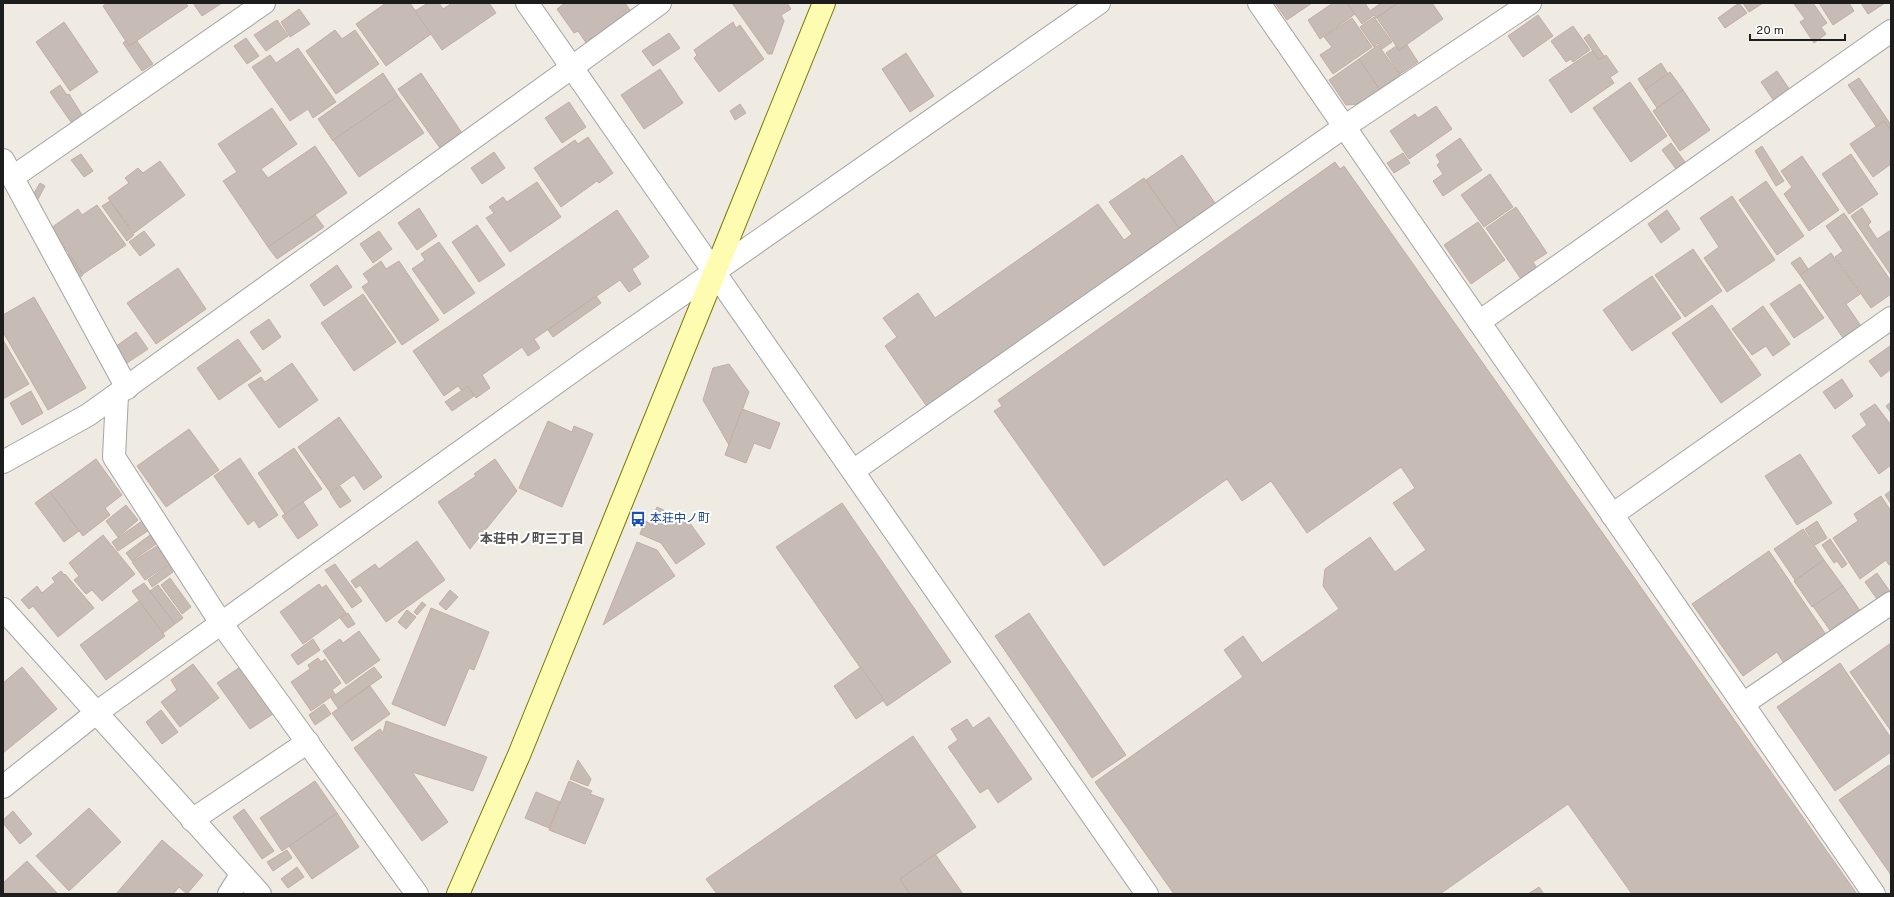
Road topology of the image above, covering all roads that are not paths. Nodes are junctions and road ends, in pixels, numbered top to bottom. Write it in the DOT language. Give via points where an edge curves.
graph roads {
  1 [pos="264,3"];
  2 [pos="527,3"];
  3 [pos="660,3"];
  4 [pos="824,3"];
  5 [pos="1099,3"];
  6 [pos="1259,3"];
  7 [pos="1530,3"];
  8 [pos="1891,31"];
  9 [pos="571,68"];
  10 [pos="1344,127"];
  11 [pos="8,168"];
  12 [pos="714,272"];
  13 [pos="1891,318"];
  14 [pos="1479,322"];
  15 [pos="122,391"];
  16 [pos="3,462"];
  17 [pos="853,470"];
  18 [pos="1612,515"];
  19 [pos="1891,603"];
  20 [pos="3,609"];
  21 [pos="221,623"];
  22 [pos="1743,704"];
  23 [pos="96,713"];
  24 [pos="308,742"];
  25 [pos="3,787"];
  26 [pos="192,820"];
  27 [pos="242,875"];
  28 [pos="229,894"];
  29 [pos="260,894"];
  30 [pos="417,894"];
  31 [pos="458,894"];
  32 [pos="1147,894"];
  33 [pos="1874,894"];
  1 -- 11 [label="street"];
  2 -- 9 [label="street"];
  3 -- 9 [label="street"];
  4 -- 12 [label="street"];
  5 -- 12 [label="street"];
  6 -- 10 [label="street"];
  7 -- 10 [label="street"];
  8 -- 14 [label="street"];
  9 -- 12 [label="street"];
  9 -- 15 [label="street"];
  10 -- 14 [label="street"];
  10 -- 17 [label="street"];
  11 -- 15 [label="street"];
  12 -- 17 [label="street"];
  12 -- 21 [label="street"];
  12 -- 31 [label="street" via="519,755"];
  13 -- 18 [label="street"];
  14 -- 18 [label="street"];
  15 -- 16 [label="street" via="88,415"];
  15 -- 21 [label="street" via="114,457"];
  17 -- 32 [label="street"];
  18 -- 22 [label="street"];
  19 -- 22 [label="street"];
  20 -- 23 [label="street"];
  21 -- 23 [label="street"];
  21 -- 24 [label="street"];
  22 -- 33 [label="street"];
  23 -- 25 [label="street"];
  23 -- 26 [label="street"];
  24 -- 26 [label="street"];
  24 -- 30 [label="street"];
  26 -- 27 [label="street"];
  27 -- 28 [label="street"];
  27 -- 29 [label="street"];
}
